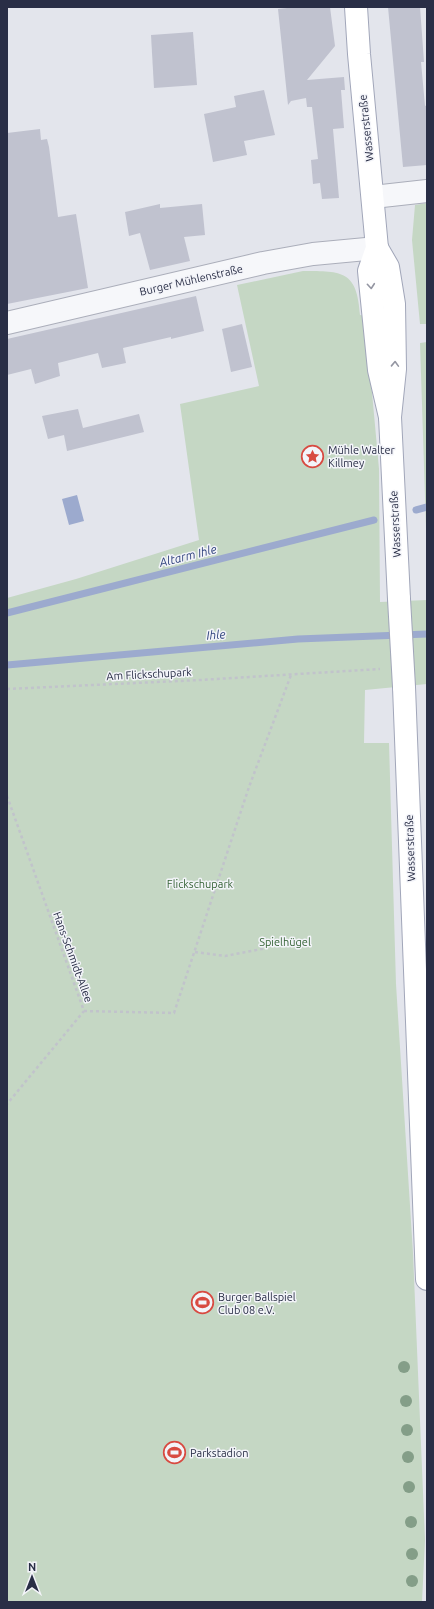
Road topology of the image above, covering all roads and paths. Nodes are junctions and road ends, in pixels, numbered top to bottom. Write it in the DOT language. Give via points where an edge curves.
graph roads {
  1 [pos="356,7"];
  2 [pos="427,191"];
  3 [pos="373,197"];
  4 [pos="376,248"];
  5 [pos="7,322"];
  6 [pos="382,669"];
  7 [pos="291,675"];
  8 [pos="7,689"];
  9 [pos="7,796"];
  10 [pos="267,948"];
  11 [pos="195,952"];
  12 [pos="84,1011"];
  13 [pos="7,1104"];
  14 [pos="427,1279"];
  1 -- 3 [label="main road, Wasserstraße"];
  2 -- 3 [label="street"];
  3 -- 4 [label="main road, Wasserstraße"];
  4 -- 5 [label="street, Burger Mühlenstraße" via="305,255 263,263"];
  4 -- 14 [label="main road, Wasserstraße, bridge" via="388,267 394,304 395,369 390,417 404,687"];
  6 -- 7 [label="path, Am Flickschupark"];
  7 -- 8 [label="path, Am Flickschupark"];
  7 -- 11 [label="path" via="249,787"];
  9 -- 12 [label="path, Hans-Schmidt-Allee"];
  10 -- 11 [label="path" via="225,956"];
  11 -- 12 [label="path" via="174,1013"];
  12 -- 13 [label="path, Hans-Schmidt-Allee"];
}
